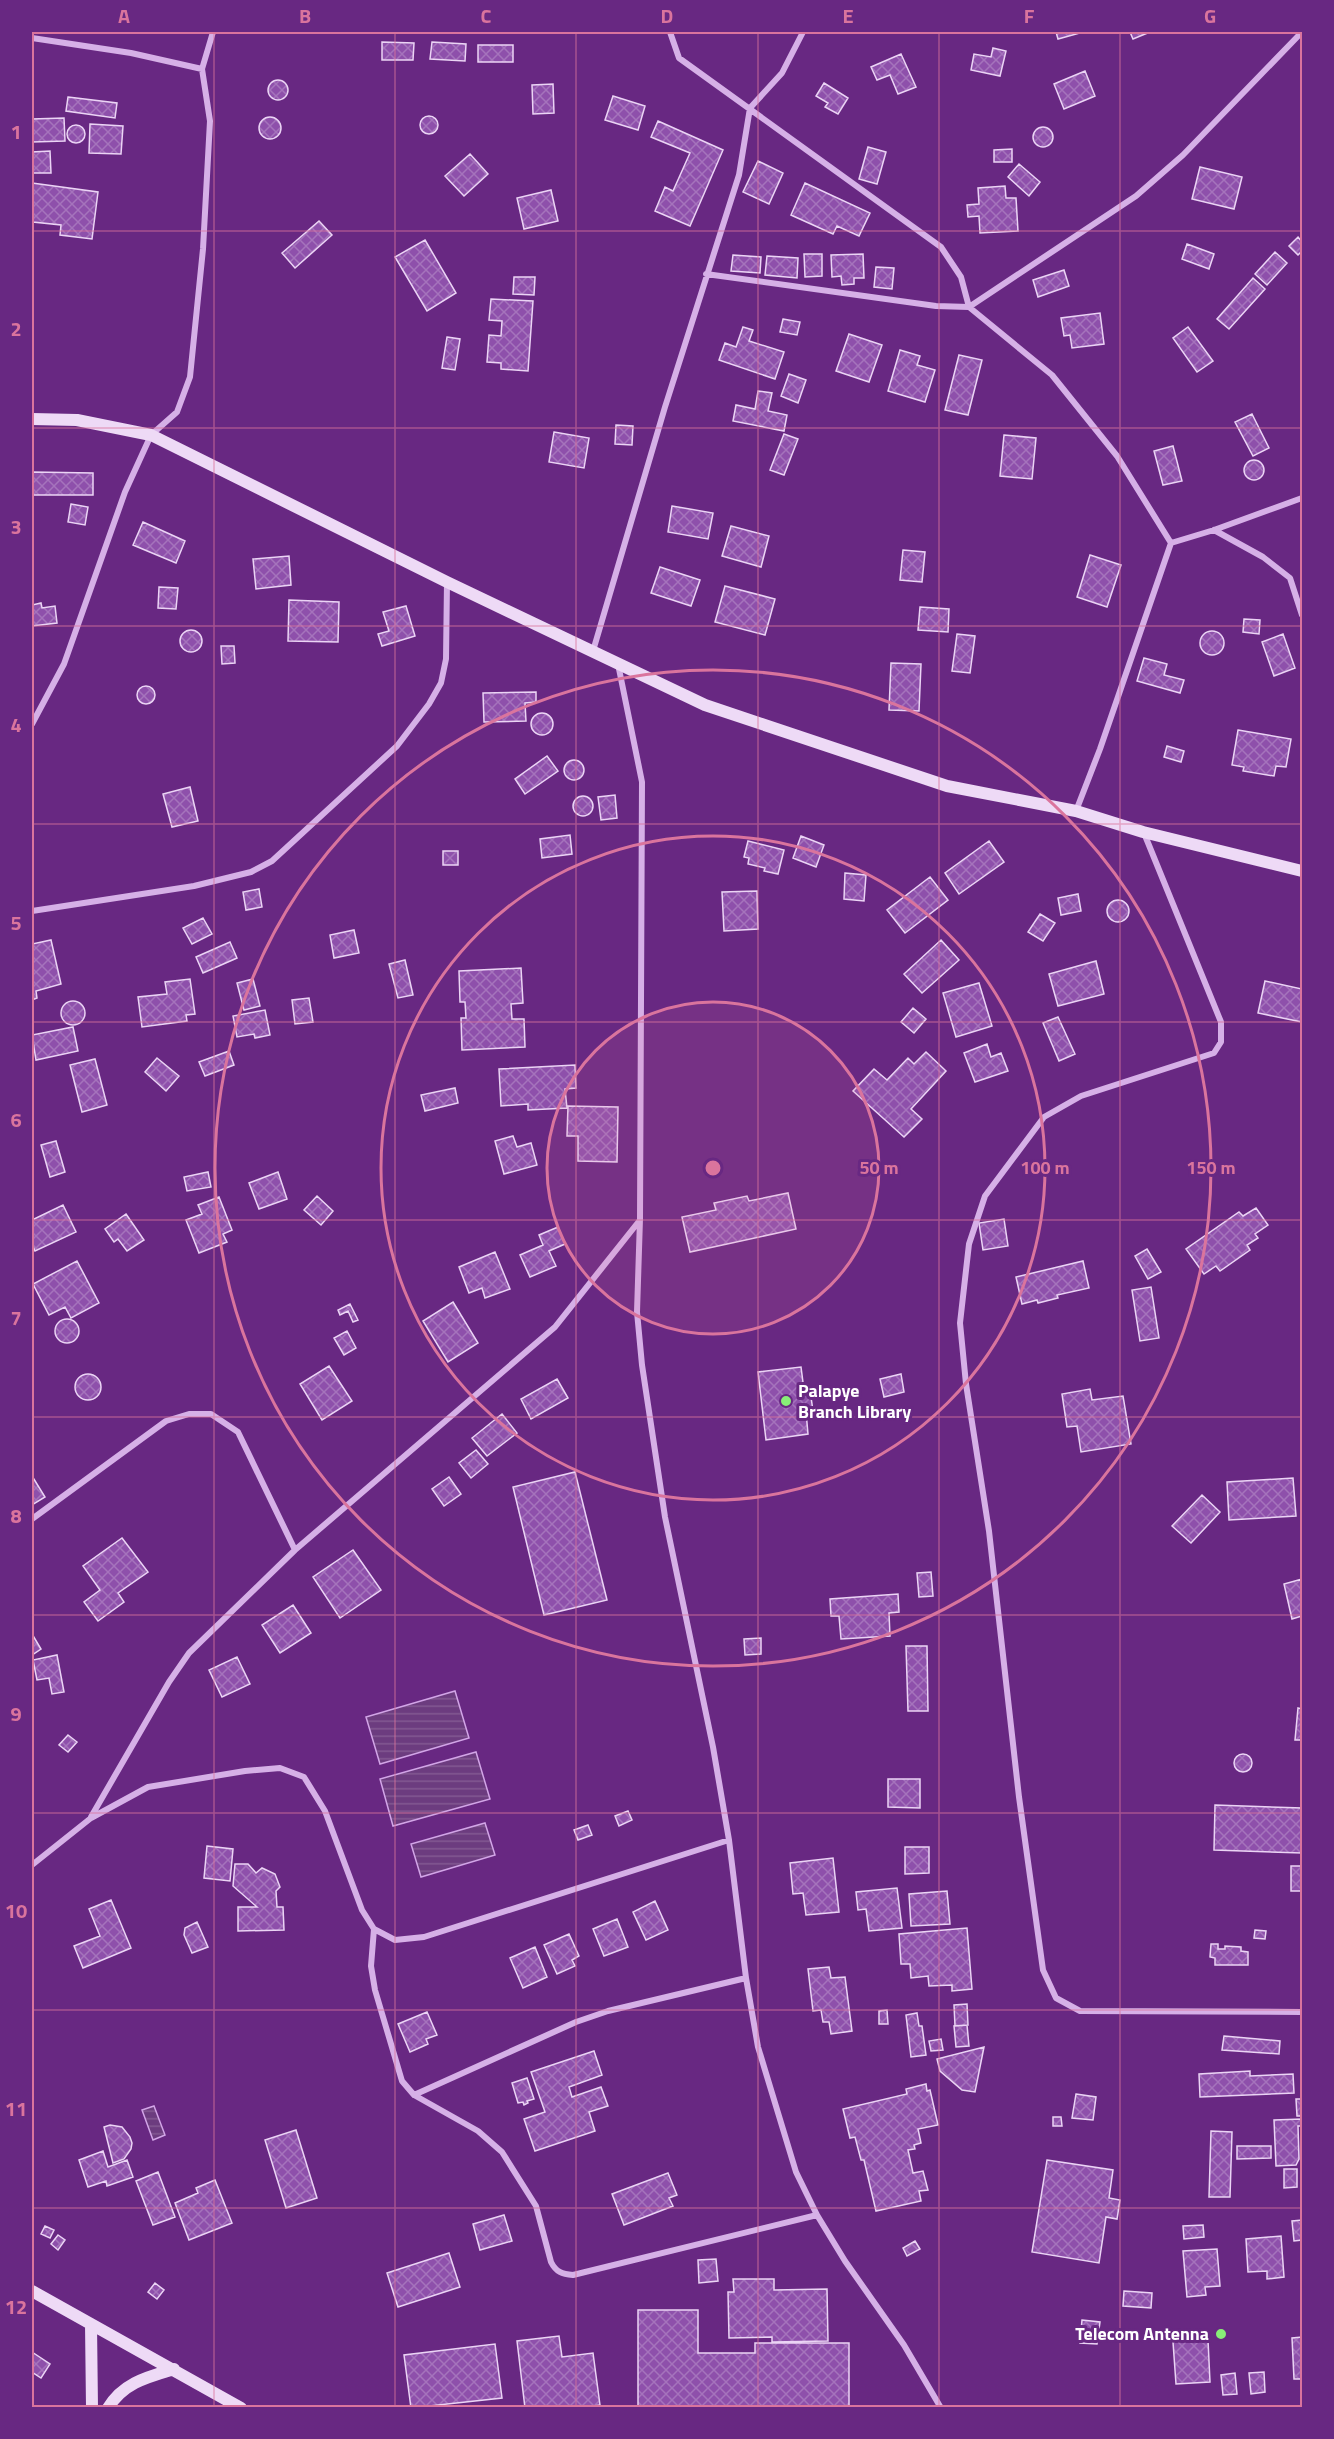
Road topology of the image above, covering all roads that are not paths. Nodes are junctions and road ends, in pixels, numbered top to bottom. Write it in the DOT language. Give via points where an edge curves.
graph roads {
  1 [pos="213,32"];
  2 [pos="670,32"];
  3 [pos="803,32"];
  4 [pos="1302,32"];
  5 [pos="32,38"];
  6 [pos="202,69"];
  7 [pos="750,108"];
  8 [pos="706,274"];
  9 [pos="969,307"];
  10 [pos="32,419"];
  11 [pos="152,435"];
  12 [pos="1302,498"];
  13 [pos="1214,530"];
  14 [pos="1171,543"];
  15 [pos="447,582"];
  16 [pos="1302,615"];
  17 [pos="592,651"];
  18 [pos="618,664"];
  19 [pos="32,724"];
  20 [pos="1076,811"];
  21 [pos="1143,832"];
  22 [pos="1302,870"];
  23 [pos="32,911"];
  24 [pos="640,1219"];
  25 [pos="32,1519"];
  26 [pos="295,1550"];
  27 [pos="91,1818"];
  28 [pos="729,1840"];
  29 [pos="32,1865"];
  30 [pos="374,1929"];
  31 [pos="746,1978"];
  32 [pos="1302,2012"];
  33 [pos="414,2095"];
  34 [pos="817,2214"];
  35 [pos="32,2291"];
  36 [pos="91,2324"];
  37 [pos="174,2369"];
  38 [pos="92,2408"];
  39 [pos="108,2408"];
  40 [pos="241,2408"];
  41 [pos="941,2408"];
  1 -- 6 [label="street"];
  2 -- 7 [label="street" via="679,58"];
  3 -- 7 [label="street" via="782,73"];
  4 -- 9 [label="street" via="1183,155 1136,196"];
  5 -- 6 [label="street" via="131,53"];
  6 -- 11 [label="street" via="210,121 190,377 177,412"];
  7 -- 8 [label="street" via="739,175"];
  7 -- 9 [label="street" via="941,247 961,277"];
  8 -- 9 [label="street" via="936,306"];
  8 -- 17 [label="street"];
  9 -- 14 [label="street" via="1052,375 1117,456"];
  10 -- 11 [label="street" via="77,420"];
  11 -- 15 [label="street"];
  11 -- 19 [label="street" via="125,492 64,664"];
  12 -- 13 [label="street"];
  13 -- 14 [label="street"];
  13 -- 16 [label="street" via="1263,557 1290,578"];
  14 -- 20 [label="street"];
  15 -- 17 [label="street"];
  15 -- 23 [label="street" via="446,659 441,683 429,704 397,746 272,861 251,872 194,886"];
  17 -- 18 [label="street"];
  18 -- 20 [label="street" via="705,705 947,786"];
  18 -- 24 [label="street" via="642,782"];
  20 -- 21 [label="street"];
  21 -- 22 [label="street"];
  21 -- 32 [label="street" via="1221,1022 1221,1042 1214,1053 1082,1096 1044,1118 985,1196 969,1244 960,1323 989,1531 1019,1797 1043,1970 1056,1998 1080,2011"];
  24 -- 26 [label="street" via="555,1326"];
  24 -- 28 [label="street" via="637,1312 642,1365 665,1517"];
  25 -- 26 [label="street" via="166,1420 211,1414 238,1432"];
  26 -- 27 [label="street" via="189,1653"];
  27 -- 29 [label="street"];
  27 -- 30 [label="street" via="148,1787 280,1768 304,1777 325,1811 362,1910"];
  28 -- 30 [label="street" via="424,1937 394,1940"];
  28 -- 31 [label="street"];
  30 -- 33 [label="street" via="371,1966 375,1990 402,2081"];
  31 -- 33 [label="street" via="576,2022"];
  31 -- 34 [label="street" via="758,2047 787,2144"];
  33 -- 34 [label="street" via="478,2131 502,2152 536,2206 551,2262 562,2274 573,2275"];
  34 -- 41 [label="street"];
  35 -- 36 [label="street"];
  36 -- 37 [label="street"];
  36 -- 38 [label="street"];
  37 -- 39 [label="street" via="123,2389"];
  37 -- 40 [label="street"];
}
